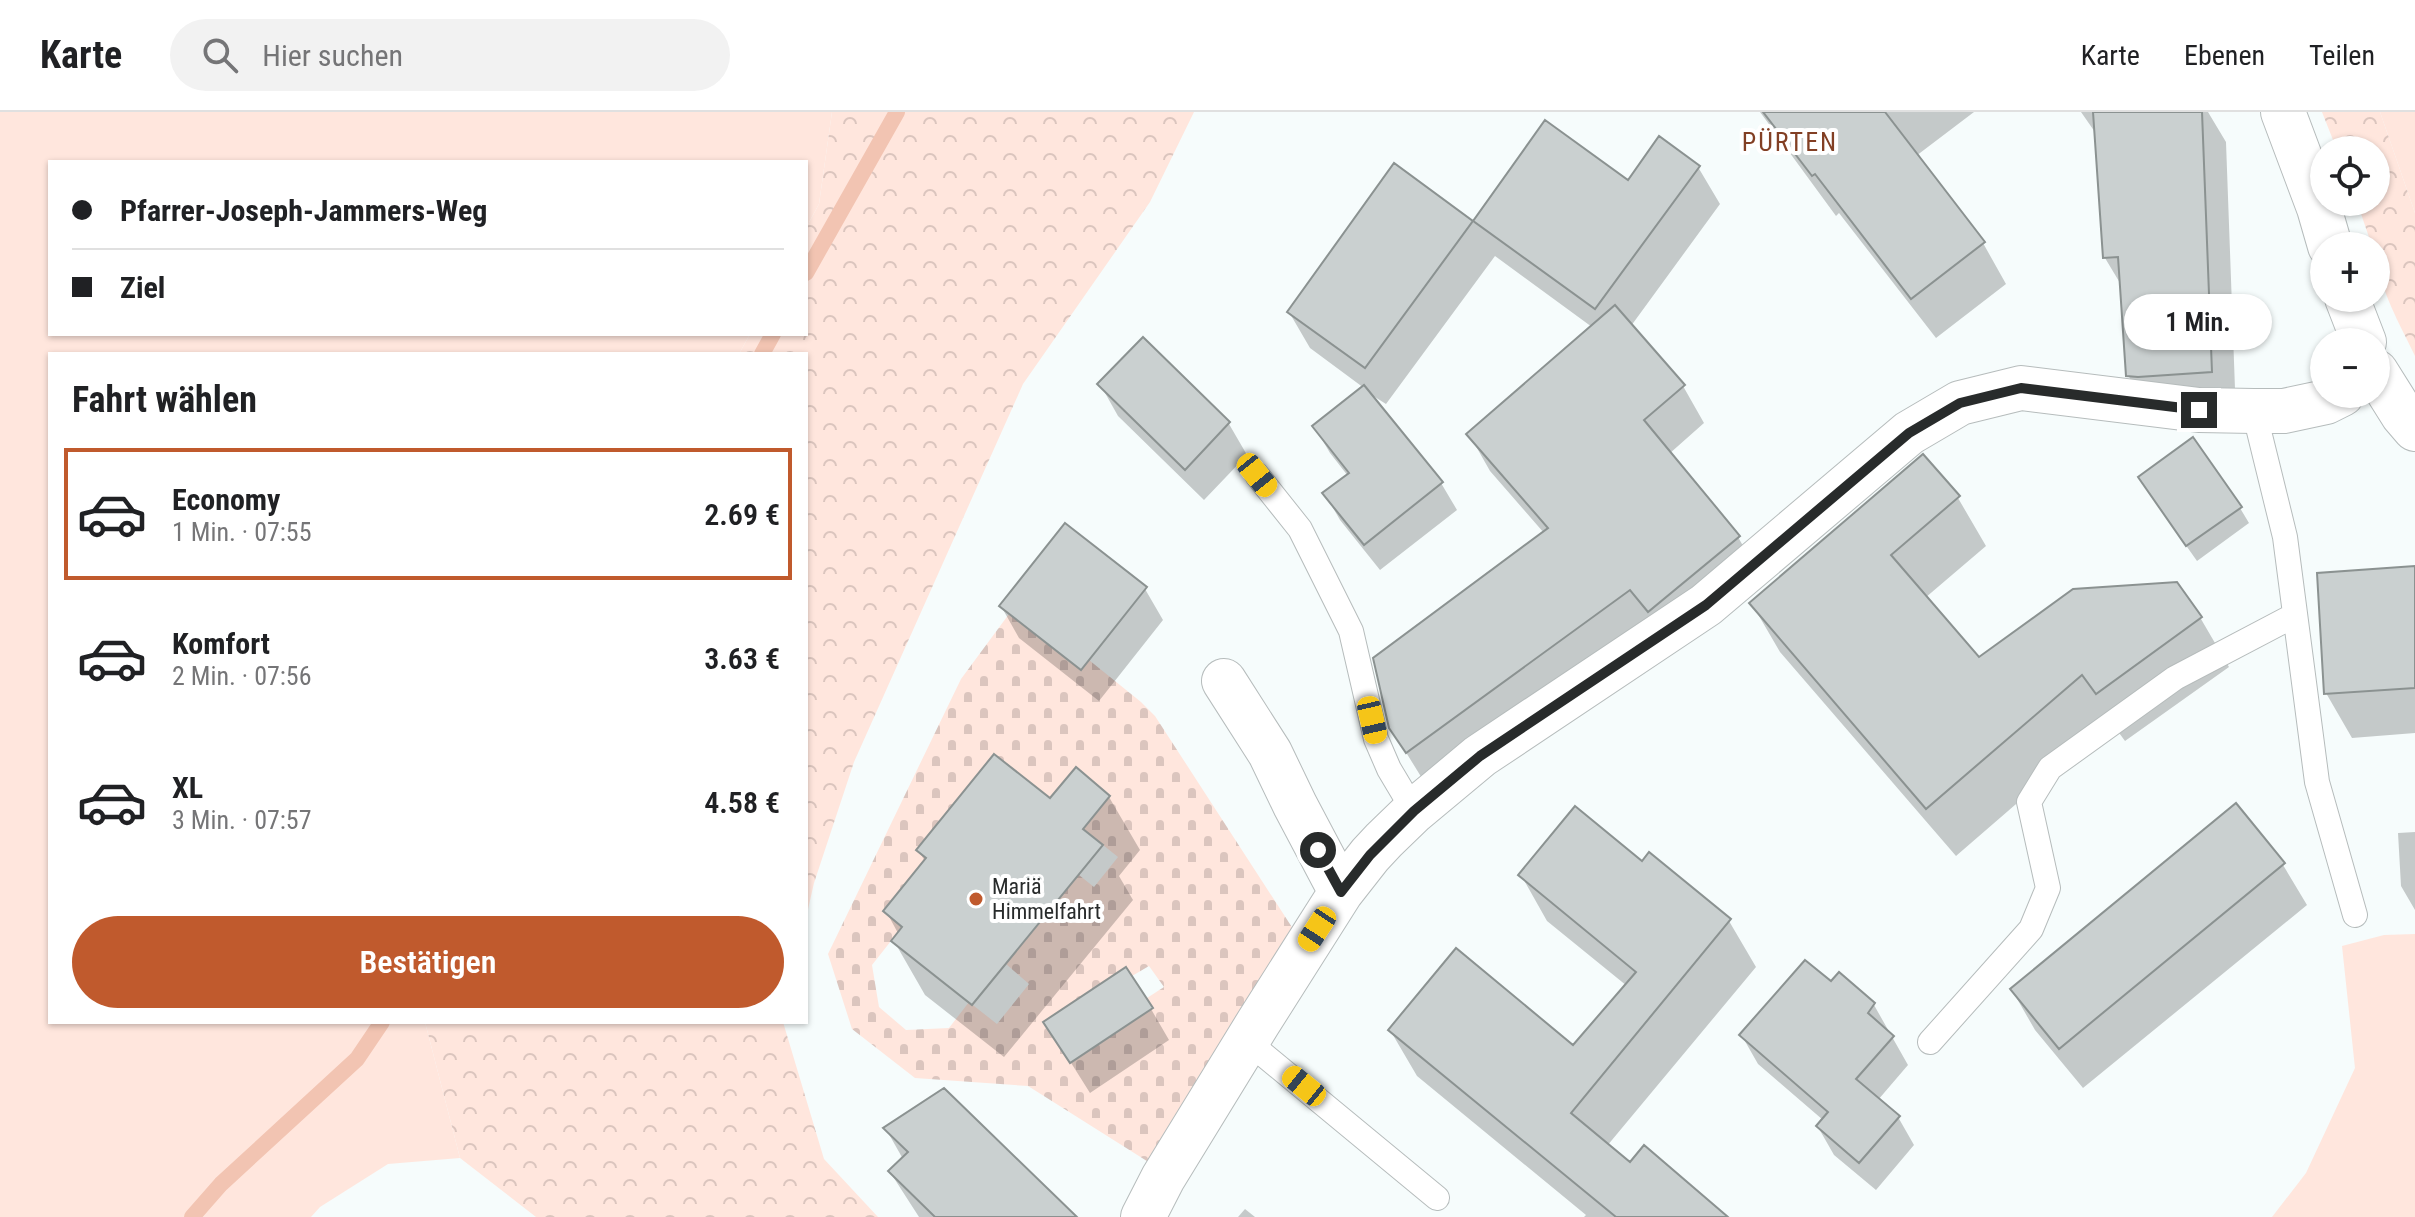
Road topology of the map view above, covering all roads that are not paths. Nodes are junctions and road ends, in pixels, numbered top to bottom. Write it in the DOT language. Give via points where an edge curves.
graph roads {
  1 [pos="2283,112"];
  2 [pos="2326,232"];
  3 [pos="2390,399"];
  4 [pos="2310,405"];
  5 [pos="2254,411"];
  6 [pos="2415,429"];
  7 [pos="1257,475"];
  8 [pos="2295,615"];
  9 [pos="1224,681"];
  10 [pos="1414,811"];
  11 [pos="1341,892"];
  12 [pos="2355,915"];
  13 [pos="1247,1041"];
  14 [pos="1930,1042"];
  15 [pos="1437,1198"];
  16 [pos="1143,1217"];
  1 -- 2 [label="street"];
  3 -- 6 [label="street"];
  4 -- 5 [label="street"];
  5 -- 8 [label="lane" via="2285,537"];
  5 -- 10 [label="street" via="2199,410 2021,388 1960,403 1909,433 1706,605 1480,756"];
  7 -- 10 [label="lane" via="1300,529 1351,631 1376,739"];
  8 -- 12 [label="lane" via="2317,782"];
  8 -- 14 [label="lane" via="2175,678 2050,768 2029,802 2048,888 2031,929"];
  9 -- 11 [label="street" via="1270,753"];
  10 -- 11 [label="street"];
  11 -- 13 [label="street"];
  13 -- 15 [label="lane"];
  13 -- 16 [label="street"];
}
